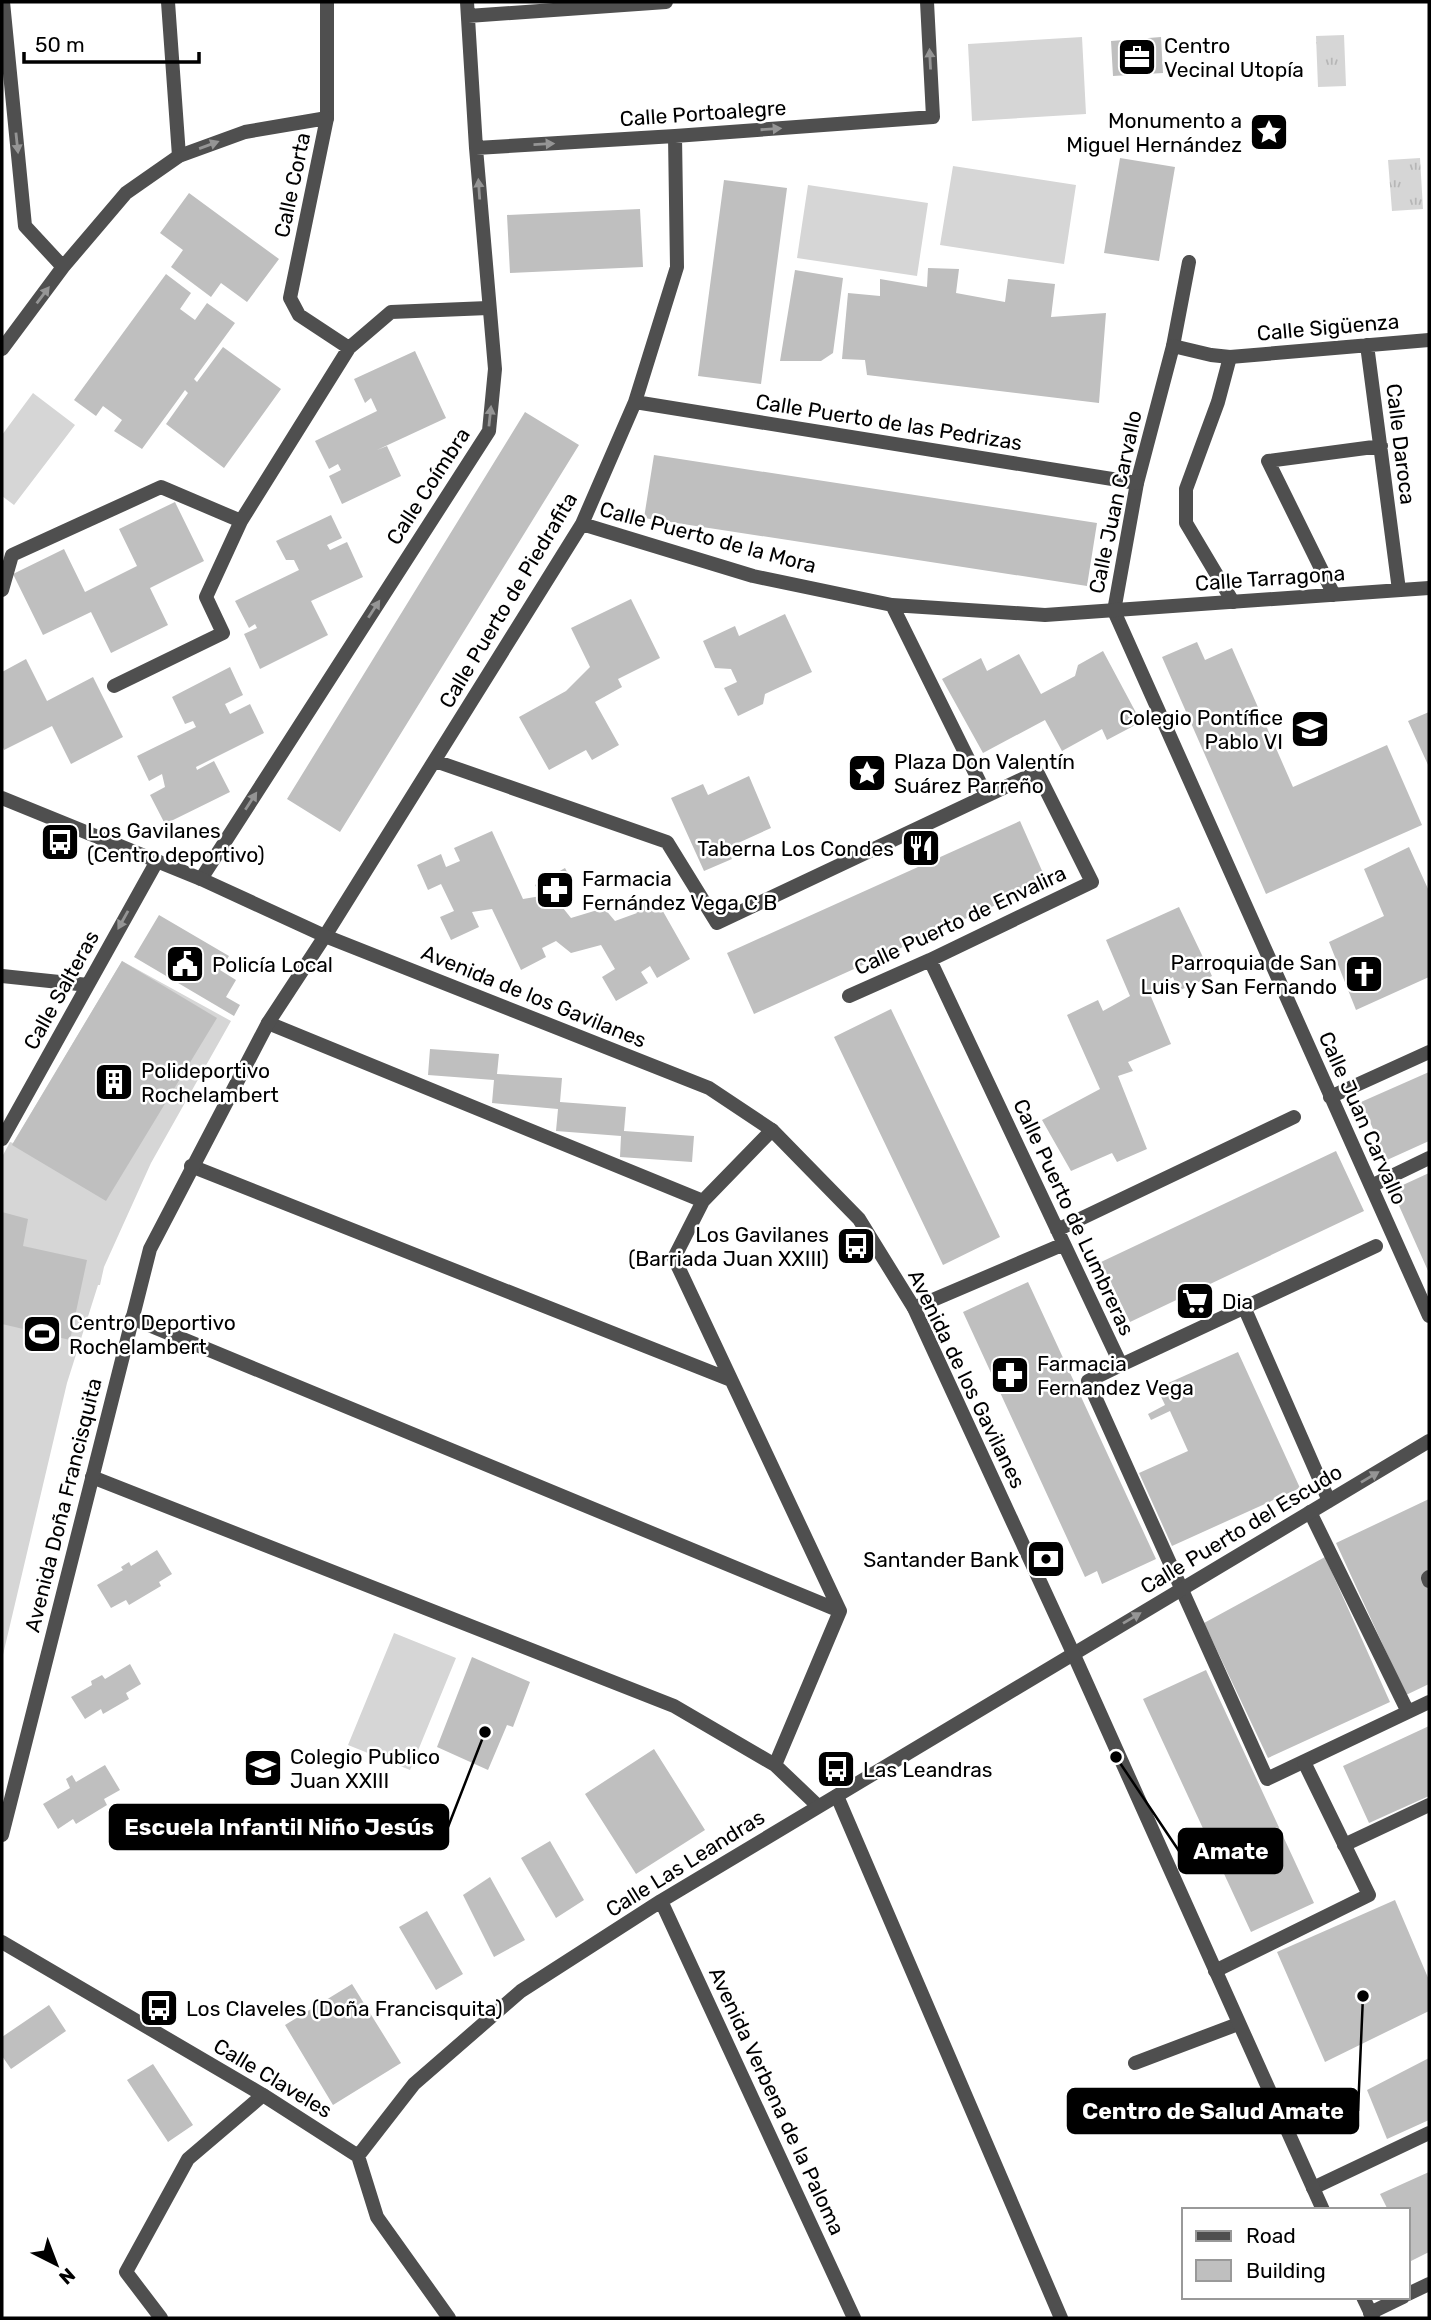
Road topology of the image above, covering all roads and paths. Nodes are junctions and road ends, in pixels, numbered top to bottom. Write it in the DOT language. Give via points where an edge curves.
graph roads {
  1 [pos="3,2"];
  2 [pos="168,2"];
  3 [pos="327,2"];
  4 [pos="666,2"];
  5 [pos="927,2"];
  6 [pos="468,9"];
  7 [pos="327,118"];
  8 [pos="675,136"];
  9 [pos="476,148"];
  10 [pos="178,156"];
  11 [pos="1189,262"];
  12 [pos="63,267"];
  13 [pos="488,309"];
  14 [pos="1429,340"];
  15 [pos="1367,345"];
  16 [pos="1173,346"];
  17 [pos="349,348"];
  18 [pos="2,349"];
  19 [pos="1230,357"];
  20 [pos="635,402"];
  21 [pos="1381,446"];
  22 [pos="1137,483"];
  23 [pos="241,521"];
  24 [pos="582,524"];
  25 [pos="1429,588"];
  26 [pos="2,590"];
  27 [pos="1399,590"];
  28 [pos="1334,594"];
  29 [pos="1233,602"];
  30 [pos="892,605"];
  31 [pos="1114,611"];
  32 [pos="114,686"];
  33 [pos="435,761"];
  34 [pos="985,795"];
  35 [pos="2,798"];
  36 [pos="157,861"];
  37 [pos="201,879"];
  38 [pos="325,936"];
  39 [pos="930,960"];
  40 [pos="2,976"];
  41 [pos="88,985"];
  42 [pos="849,996"];
  43 [pos="268,1023"];
  44 [pos="1429,1052"];
  45 [pos="1330,1097"];
  46 [pos="1294,1117"];
  47 [pos="772,1130"];
  48 [pos="2,1139"];
  49 [pos="1429,1158"];
  50 [pos="191,1166"];
  51 [pos="1371,1186"];
  52 [pos="703,1201"];
  53 [pos="1057,1230"];
  54 [pos="1064,1244"];
  55 [pos="1376,1246"];
  56 [pos="1244,1307"];
  57 [pos="914,1308"];
  58 [pos="1429,1316"];
  59 [pos="132,1318"];
  60 [pos="1121,1365"];
  61 [pos="732,1380"];
  62 [pos="1429,1441"];
  63 [pos="92,1477"];
  64 [pos="1328,1502"];
  65 [pos="1310,1512"];
  66 [pos="1180,1590"];
  67 [pos="841,1611"];
  68 [pos="1073,1653"];
  69 [pos="1429,1702"];
  70 [pos="1408,1712"];
  71 [pos="1304,1762"];
  72 [pos="775,1765"];
  73 [pos="837,1796"];
  74 [pos="1429,1805"];
  75 [pos="818,1806"];
  76 [pos="2,1835"];
  77 [pos="1344,1845"];
  78 [pos="661,1901"];
  79 [pos="2,1942"];
  80 [pos="1215,1970"];
  81 [pos="1238,2024"];
  82 [pos="1135,2063"];
  83 [pos="263,2095"];
  84 [pos="1429,2133"];
  85 [pos="358,2156"];
  86 [pos="1313,2188"];
  87 [pos="1322,2208"];
  88 [pos="1429,2284"];
  89 [pos="1410,2293"];
  90 [pos="1364,2299"];
  91 [pos="1399,2299"];
  92 [pos="1371,2316"];
  93 [pos="161,2318"];
  94 [pos="449,2318"];
  95 [pos="854,2318"];
  96 [pos="1061,2318"];
  1 -- 12 [label="street, one-way" via="25,226"];
  2 -- 10 [label="street"];
  3 -- 7 [label="street, Calle Corta"];
  4 -- 6 [label="street"];
  8 -- 5 [label="street, Calle Portoalegre, one-way" via="933,117"];
  6 -- 9 [label="street, Calle Coímbra"];
  10 -- 7 [label="street, one-way" via="246,132"];
  7 -- 17 [label="street, Calle Corta" via="290,298 299,315"];
  9 -- 8 [label="street, Calle Portoalegre, one-way"];
  8 -- 20 [label="street, Calle Puerto de Piedrafita" via="677,267"];
  13 -- 9 [label="street, Calle Coímbra, one-way"];
  10 -- 12 [label="street" via="126,193"];
  11 -- 16 [label="street, Calle Juan Carvallo"];
  18 -- 12 [label="street, one-way"];
  13 -- 17 [label="street" via="391,312"];
  37 -- 13 [label="street, Calle Coímbra, one-way" via="489,431 495,369"];
  14 -- 15 [label="street, Calle Sigüenza"];
  15 -- 19 [label="street, Calle Sigüenza"];
  15 -- 21 [label="street, Calle Daroca"];
  16 -- 19 [label="street, Calle Sigüenza"];
  16 -- 22 [label="street, Calle Juan Carvallo"];
  17 -- 23 [label="street"];
  19 -- 29 [label="street, Calle Sigüenza" via="1186,489 1186,523"];
  20 -- 22 [label="street, Calle Puerto de las Pedrizas"];
  20 -- 24 [label="street, Calle Puerto de Piedrafita"];
  21 -- 27 [label="street, Calle Daroca"];
  21 -- 28 [label="street" via="1268,461"];
  22 -- 31 [label="street, Calle Juan Carvallo"];
  23 -- 26 [label="street" via="161,487 12,555"];
  23 -- 32 [label="street" via="206,597 223,633"];
  24 -- 30 [label="street, Calle Puerto de la Mora" via="753,576"];
  24 -- 33 [label="street, Calle Puerto de Piedrafita"];
  25 -- 27 [label="street, Calle Tarragona"];
  27 -- 28 [label="street, Calle Tarragona"];
  28 -- 29 [label="street, Calle Tarragona"];
  29 -- 31 [label="street, Calle Tarragona"];
  30 -- 31 [label="street, Calle Puerto de la Mora" via="1045,615"];
  30 -- 34 [label="street"];
  31 -- 45 [label="street, Calle Juan Carvallo"];
  33 -- 34 [label="street" via="667,842 717,923"];
  33 -- 38 [label="street, Calle Puerto de Piedrafita"];
  34 -- 39 [label="street, Calle Puerto de Envalira" via="1037,772 1092,882"];
  35 -- 36 [label="street, Avenida de los Gavilanes"];
  36 -- 37 [label="street, Avenida de los Gavilanes"];
  36 -- 41 [label="street, Calle Salteras, one-way"];
  37 -- 38 [label="street, Avenida de los Gavilanes"];
  38 -- 43 [label="street, Avenida Doña Francisquita"];
  38 -- 47 [label="street, Avenida de los Gavilanes" via="709,1088"];
  39 -- 42 [label="street, Calle Puerto de Envalira"];
  39 -- 53 [label="street, Calle Puerto de Lumbreras"];
  40 -- 41 [label="street"];
  41 -- 48 [label="street, Calle Salteras"];
  43 -- 50 [label="street, Avenida Doña Francisquita"];
  43 -- 52 [label="street"];
  44 -- 45 [label="street"];
  45 -- 51 [label="street, Calle Juan Carvallo"];
  46 -- 53 [label="street"];
  47 -- 52 [label="street"];
  47 -- 57 [label="street, Avenida de los Gavilanes" via="859,1219"];
  49 -- 51 [label="street"];
  50 -- 59 [label="street, Avenida Doña Francisquita" via="150,1249"];
  50 -- 61 [label="street"];
  51 -- 58 [label="street, Calle Juan Carvallo"];
  52 -- 61 [label="street" via="674,1258"];
  53 -- 54 [label="street, Calle Puerto de Lumbreras"];
  54 -- 57 [label="street"];
  54 -- 60 [label="street, Calle Puerto de Lumbreras"];
  55 -- 56 [label="street"];
  56 -- 60 [label="street"];
  56 -- 64 [label="street"];
  57 -- 68 [label="street, Avenida de los Gavilanes"];
  59 -- 63 [label="street, Avenida Doña Francisquita"];
  59 -- 67 [label="street"];
  60 -- 66 [label="street, Calle Puerto de Lumbreras" via="1088,1381"];
  61 -- 67 [label="street"];
  64 -- 62 [label="street, Calle Puerto del Escudo, one-way"];
  63 -- 72 [label="street" via="674,1706"];
  63 -- 76 [label="street, Avenida Doña Francisquita"];
  64 -- 65 [label="street, Calle Puerto del Escudo"];
  65 -- 66 [label="street, Calle Puerto del Escudo"];
  65 -- 70 [label="street"];
  68 -- 66 [label="street, Calle Puerto del Escudo, one-way"];
  66 -- 71 [label="street" via="1266,1779"];
  67 -- 72 [label="street"];
  68 -- 73 [label="street, Calle Las Leandras"];
  68 -- 80 [label="street, Avenida de los Gavilanes"];
  69 -- 70 [label="street"];
  70 -- 71 [label="street"];
  71 -- 77 [label="street"];
  72 -- 75 [label="street"];
  73 -- 75 [label="street, Calle Las Leandras"];
  73 -- 96 [label="street"];
  74 -- 77 [label="street"];
  75 -- 78 [label="street, Calle Las Leandras"];
  77 -- 80 [label="street" via="1369,1895"];
  78 -- 85 [label="street, Calle Las Leandras" via="521,1992 414,2084"];
  78 -- 95 [label="street, Avenida Verbena de la Paloma"];
  79 -- 83 [label="street, Calle Claveles"];
  80 -- 81 [label="street, Avenida de los Gavilanes"];
  81 -- 82 [label="street"];
  81 -- 86 [label="street, Avenida de los Gavilanes"];
  83 -- 85 [label="street, Calle Claveles"];
  83 -- 93 [label="street" via="188,2159 127,2272"];
  84 -- 86 [label="street"];
  85 -- 94 [label="street" via="377,2217"];
  86 -- 87 [label="street, Avenida de los Gavilanes"];
  88 -- 89 [label="street"];
  90 -- 92 [label="street"];
  91 -- 92 [label="street"];
}
